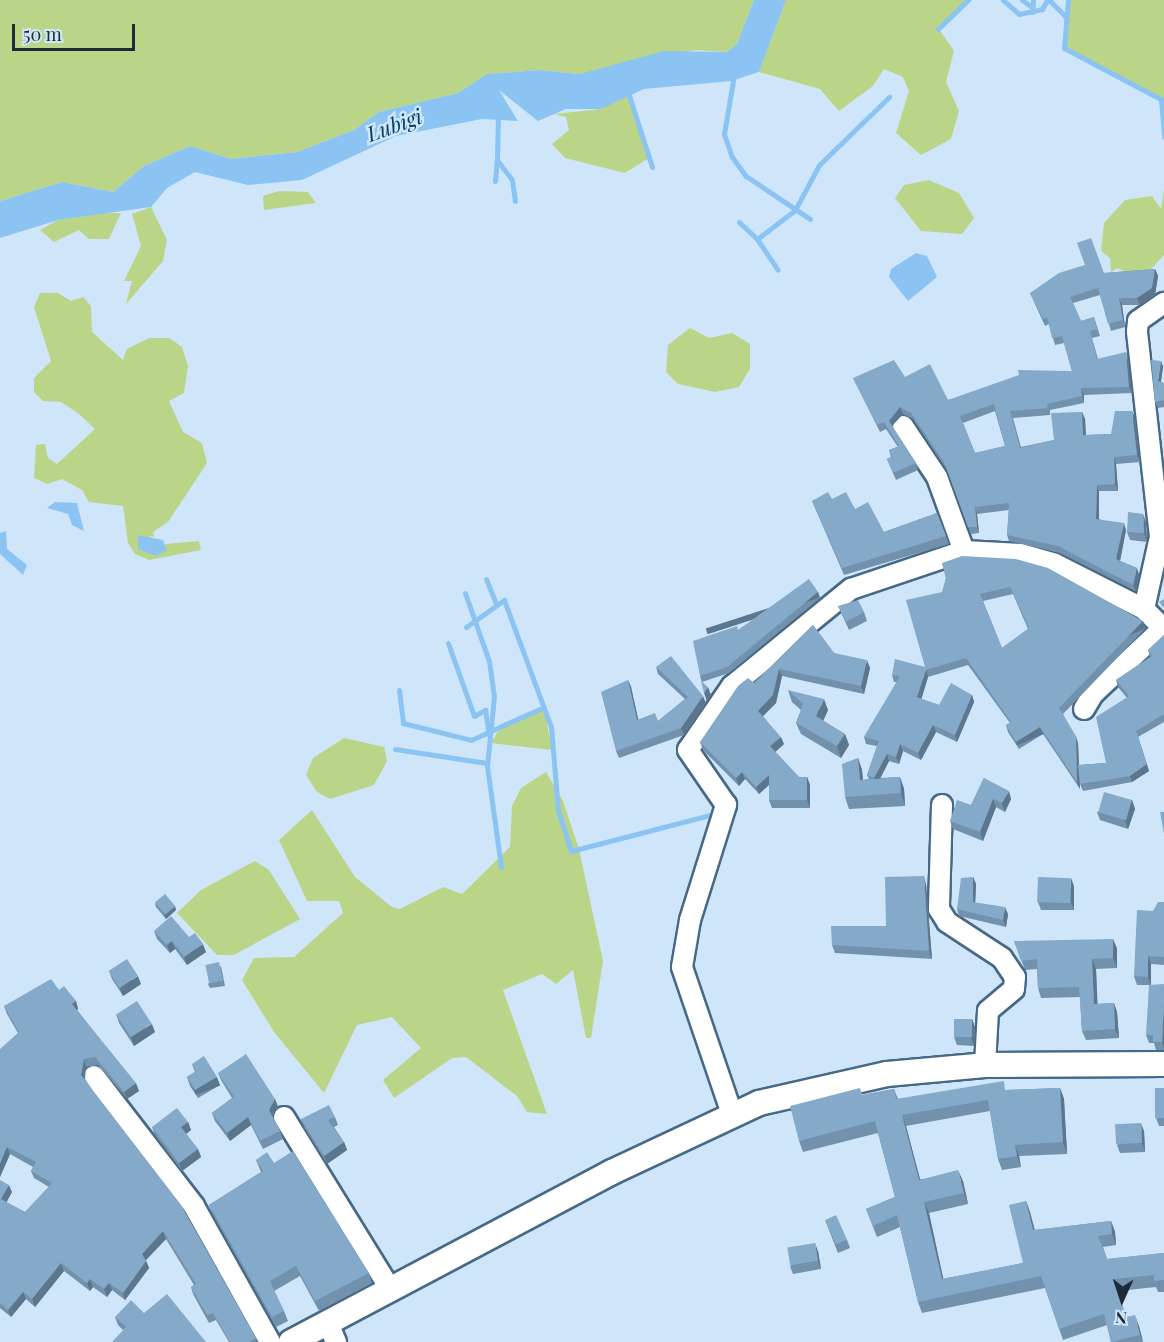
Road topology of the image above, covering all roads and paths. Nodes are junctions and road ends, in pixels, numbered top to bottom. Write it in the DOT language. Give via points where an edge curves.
graph roads {
  1 [pos="1164,303"];
  2 [pos="903,426"];
  3 [pos="964,551"];
  4 [pos="1144,609"];
  5 [pos="1163,628"];
  6 [pos="1084,709"];
  7 [pos="942,805"];
  8 [pos="1164,1064"];
  9 [pos="985,1065"];
  10 [pos="94,1076"];
  11 [pos="732,1114"];
  12 [pos="284,1117"];
  13 [pos="391,1290"];
  14 [pos="332,1333"];
  15 [pos="270,1342"];
  16 [pos="291,1342"];
  1 -- 4 [label="street" via="1138,321 1137,331 1160,537"];
  2 -- 3 [label="street" via="937,477"];
  3 -- 4 [label="street" via="1034,557"];
  3 -- 11 [label="street" via="852,589 732,686 688,750 726,805 690,920 682,967"];
  4 -- 5 [label="street"];
  5 -- 6 [label="street" via="1093,694"];
  7 -- 9 [label="street" via="939,909 947,922 1002,958 1015,977 1014,989 988,1011"];
  8 -- 9 [label="street"];
  9 -- 11 [label="street" via="862,1079 796,1092"];
  10 -- 15 [label="street" via="194,1206"];
  11 -- 13 [label="street"];
  12 -- 13 [label="street"];
  13 -- 14 [label="street"];
  14 -- 16 [label="street"];
}
